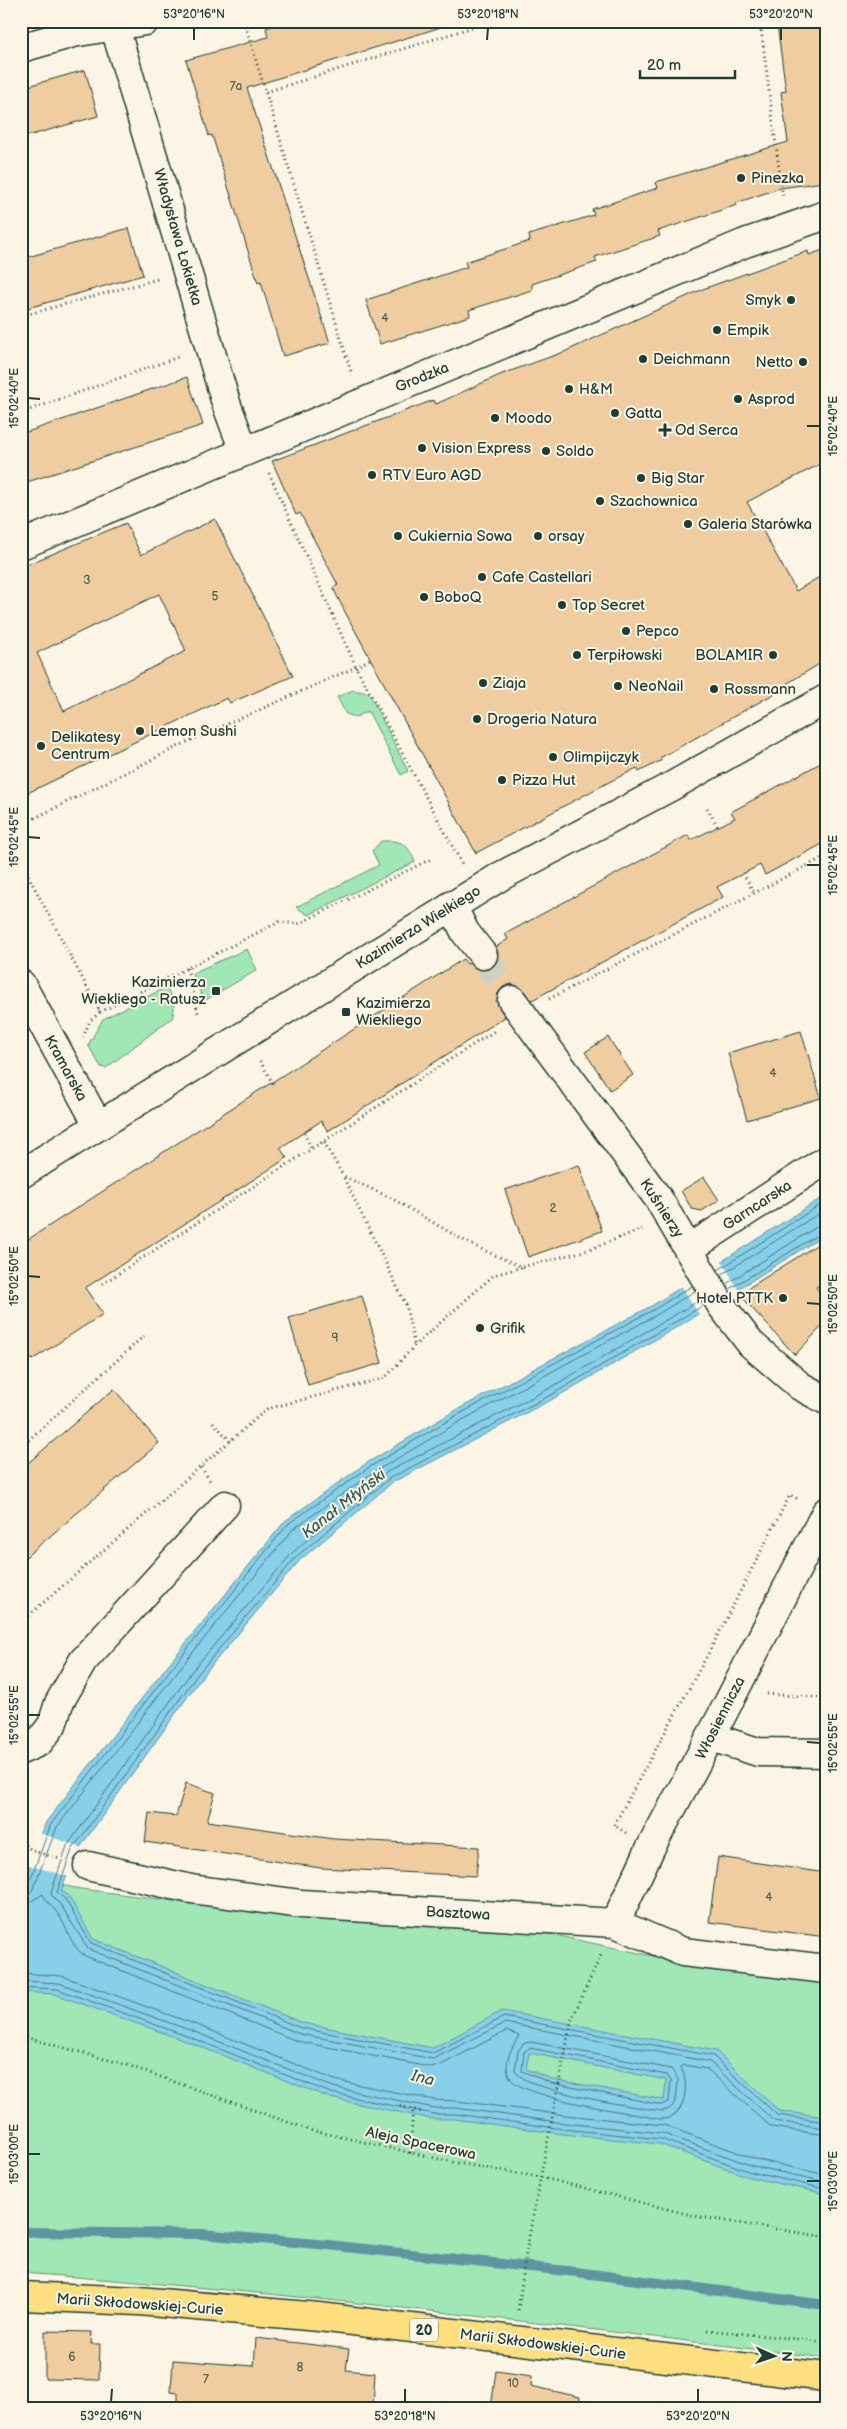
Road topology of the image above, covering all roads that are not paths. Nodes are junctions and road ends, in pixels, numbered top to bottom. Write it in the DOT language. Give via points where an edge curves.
graph roads {
  1 [pos="145,21"];
  2 [pos="114,23"];
  3 [pos="21,48"];
  4 [pos="826,215"];
  5 [pos="244,451"];
  6 [pos="21,544"];
  7 [pos="826,700"];
  8 [pos="452,905"];
  9 [pos="482,955"];
  10 [pos="21,984"];
  11 [pos="517,1006"];
  12 [pos="98,1125"];
  13 [pos="826,1160"];
  14 [pos="21,1174"];
  15 [pos="693,1256"];
  16 [pos="826,1400"];
  17 [pos="225,1505"];
  18 [pos="816,1507"];
  19 [pos="711,1737"];
  20 [pos="21,1750"];
  21 [pos="826,1753"];
  22 [pos="88,1866"];
  23 [pos="615,1923"];
  24 [pos="826,1969"];
  25 [pos="21,2296"];
  26 [pos="826,2377"];
  1 -- 2 [label="street"];
  2 -- 3 [label="street"];
  2 -- 5 [label="street, Władysława Łokietka" via="226,403"];
  4 -- 5 [label="street, Grodzka" via="736,247"];
  5 -- 6 [label="street, Grodzka"];
  7 -- 8 [label="street, Kazimierza Wielkiego"];
  8 -- 9 [label="street" via="465,932"];
  8 -- 12 [label="street, Kazimierza Wielkiego"];
  10 -- 12 [label="street, Kramarska"];
  11 -- 15 [label="street, Kuśnierzy" via="658,1198"];
  12 -- 14 [label="street, Kazimierza Wielkiego"];
  13 -- 15 [label="street, Garncarska"];
  15 -- 16 [label="street, Kuśnierzy" via="721,1305 758,1350 800,1386"];
  17 -- 20 [label="street" via="82,1661 59,1703 52,1725 38,1742"];
  18 -- 19 [label="street, Włosiennicza"];
  19 -- 21 [label="street" via="758,1752"];
  19 -- 23 [label="street, Włosiennicza"];
  22 -- 23 [label="street, Basztowa" via="191,1889 300,1904"];
  23 -- 24 [label="street, Basztowa" via="683,1952"];
  25 -- 26 [label="main road, Marii Skłodowskiej-Curie / 20" via="319,2317"];
}
